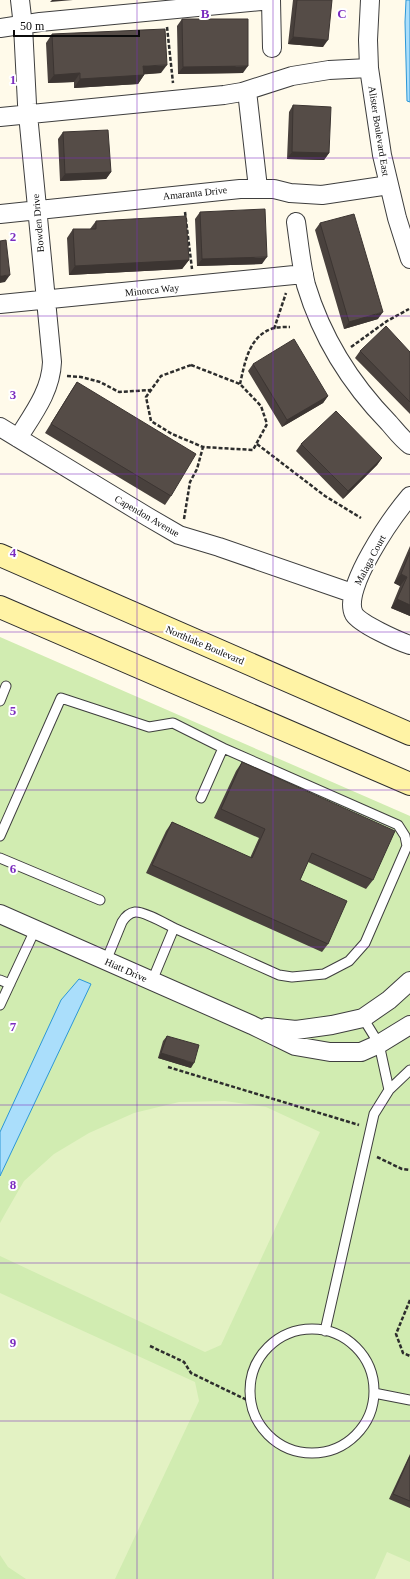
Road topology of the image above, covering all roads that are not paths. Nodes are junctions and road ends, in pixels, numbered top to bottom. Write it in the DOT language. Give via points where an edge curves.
graph roads {
  1 [pos="20,0"];
  2 [pos="271,0"];
  3 [pos="370,0"];
  4 [pos="23,26"];
  5 [pos="0,28"];
  6 [pos="272,48"];
  7 [pos="369,68"];
  8 [pos="247,91"];
  9 [pos="28,114"];
  10 [pos="0,117"];
  11 [pos="389,185"];
  12 [pos="258,188"];
  13 [pos="37,210"];
  14 [pos="0,214"];
  15 [pos="296,222"];
  16 [pos="410,259"];
  17 [pos="298,275"];
  18 [pos="45,301"];
  19 [pos="0,304"];
  20 [pos="0,427"];
  21 [pos="18,438"];
  22 [pos="410,445"];
  23 [pos="410,496"];
  24 [pos="0,555"];
  25 [pos="352,593"];
  26 [pos="0,608"];
  27 [pos="410,645"];
  28 [pos="6,686"];
  29 [pos="0,702"];
  30 [pos="410,734"];
  31 [pos="223,748"];
  32 [pos="410,784"];
  33 [pos="201,798"];
  34 [pos="0,836"];
  35 [pos="0,858"];
  36 [pos="100,900"];
  37 [pos="0,914"];
  38 [pos="174,928"];
  39 [pos="35,930"];
  40 [pos="106,961"];
  41 [pos="0,980"];
  42 [pos="152,981"];
  43 [pos="410,981"];
  44 [pos="10,984"];
  45 [pos="0,1005"];
  46 [pos="363,1018"];
  47 [pos="252,1025"];
  48 [pos="410,1025"];
  49 [pos="379,1044"];
  50 [pos="410,1070"];
  51 [pos="389,1090"];
  52 [pos="325,1331"];
  53 [pos="374,1393"];
  54 [pos="410,1400"];
  1 -- 4 [label="street, Bowden Drive"];
  2 -- 4 [label="street" via="40,22"];
  2 -- 6 [label="street"];
  3 -- 7 [label="street, Alister Boulevard East"];
  4 -- 5 [label="street"];
  4 -- 9 [label="street, Bowden Drive"];
  7 -- 8 [label="street" via="329,70 292,76"];
  7 -- 11 [label="street, Alister Boulevard East"];
  8 -- 9 [label="street"];
  8 -- 12 [label="street"];
  9 -- 10 [label="street"];
  9 -- 13 [label="street, Bowden Drive"];
  11 -- 12 [label="street, Amaranta Drive" via="322,195"];
  11 -- 16 [label="street, Alister Boulevard East"];
  12 -- 13 [label="street, Amaranta Drive"];
  13 -- 14 [label="street, Amaranta Drive"];
  13 -- 18 [label="street, Bowden Drive"];
  15 -- 17 [label="street" via="300,261"];
  17 -- 18 [label="street, Minorca Way"];
  17 -- 22 [label="street" via="343,367 364,397"];
  18 -- 19 [label="street, Minorca Way"];
  18 -- 21 [label="street, Bowden Drive" via="52,374 44,396"];
  20 -- 21 [label="street, Capendon Avenue"];
  21 -- 25 [label="street, Capendon Avenue" via="179,535"];
  23 -- 25 [label="street, Malaga Court" via="394,516 370,555"];
  24 -- 30 [label="main road, Northlake Boulevard"];
  25 -- 27 [label="street, Malaga Court" via="351,606 358,620"];
  26 -- 32 [label="main road"];
  28 -- 29 [label="lane"];
  31 -- 33 [label="lane"];
  31 -- 34 [label="lane" via="173,723 149,727 61,698"];
  31 -- 38 [label="lane" via="398,825 405,836 407,846 365,943 349,960 324,974 292,977 279,975"];
  35 -- 36 [label="lane"];
  37 -- 39 [label="street, Hiatt Drive"];
  38 -- 40 [label="lane" via="140,912 133,912 122,922"];
  38 -- 42 [label="lane"];
  39 -- 40 [label="street, Hiatt Drive"];
  39 -- 44 [label="lane"];
  40 -- 42 [label="street, Hiatt Drive"];
  41 -- 44 [label="lane"];
  42 -- 47 [label="street, Hiatt Drive"];
  43 -- 46 [label="street, Hiatt Drive"];
  44 -- 45 [label="lane"];
  46 -- 47 [label="street, Hiatt Drive" via="296,1030"];
  46 -- 49 [label="lane"];
  47 -- 49 [label="street, Hiatt Drive" via="296,1046 330,1052 361,1052"];
  48 -- 49 [label="street, Hiatt Drive"];
  49 -- 51 [label="lane"];
  50 -- 51 [label="lane"];
  51 -- 52 [label="lane" via="374,1114 370,1128"];
  52 -- 53 [label="lane" via="339,1335 355,1347 368,1365 374,1383"];
  52 -- 53 [label="lane" via="296,1331 277,1340 261,1355 252,1374 250,1390 251,1402 259,1424 274,1441 287,1448 301,1453 329,1451 343,1446 364,1425 372,1409"];
  53 -- 54 [label="lane"];
}
